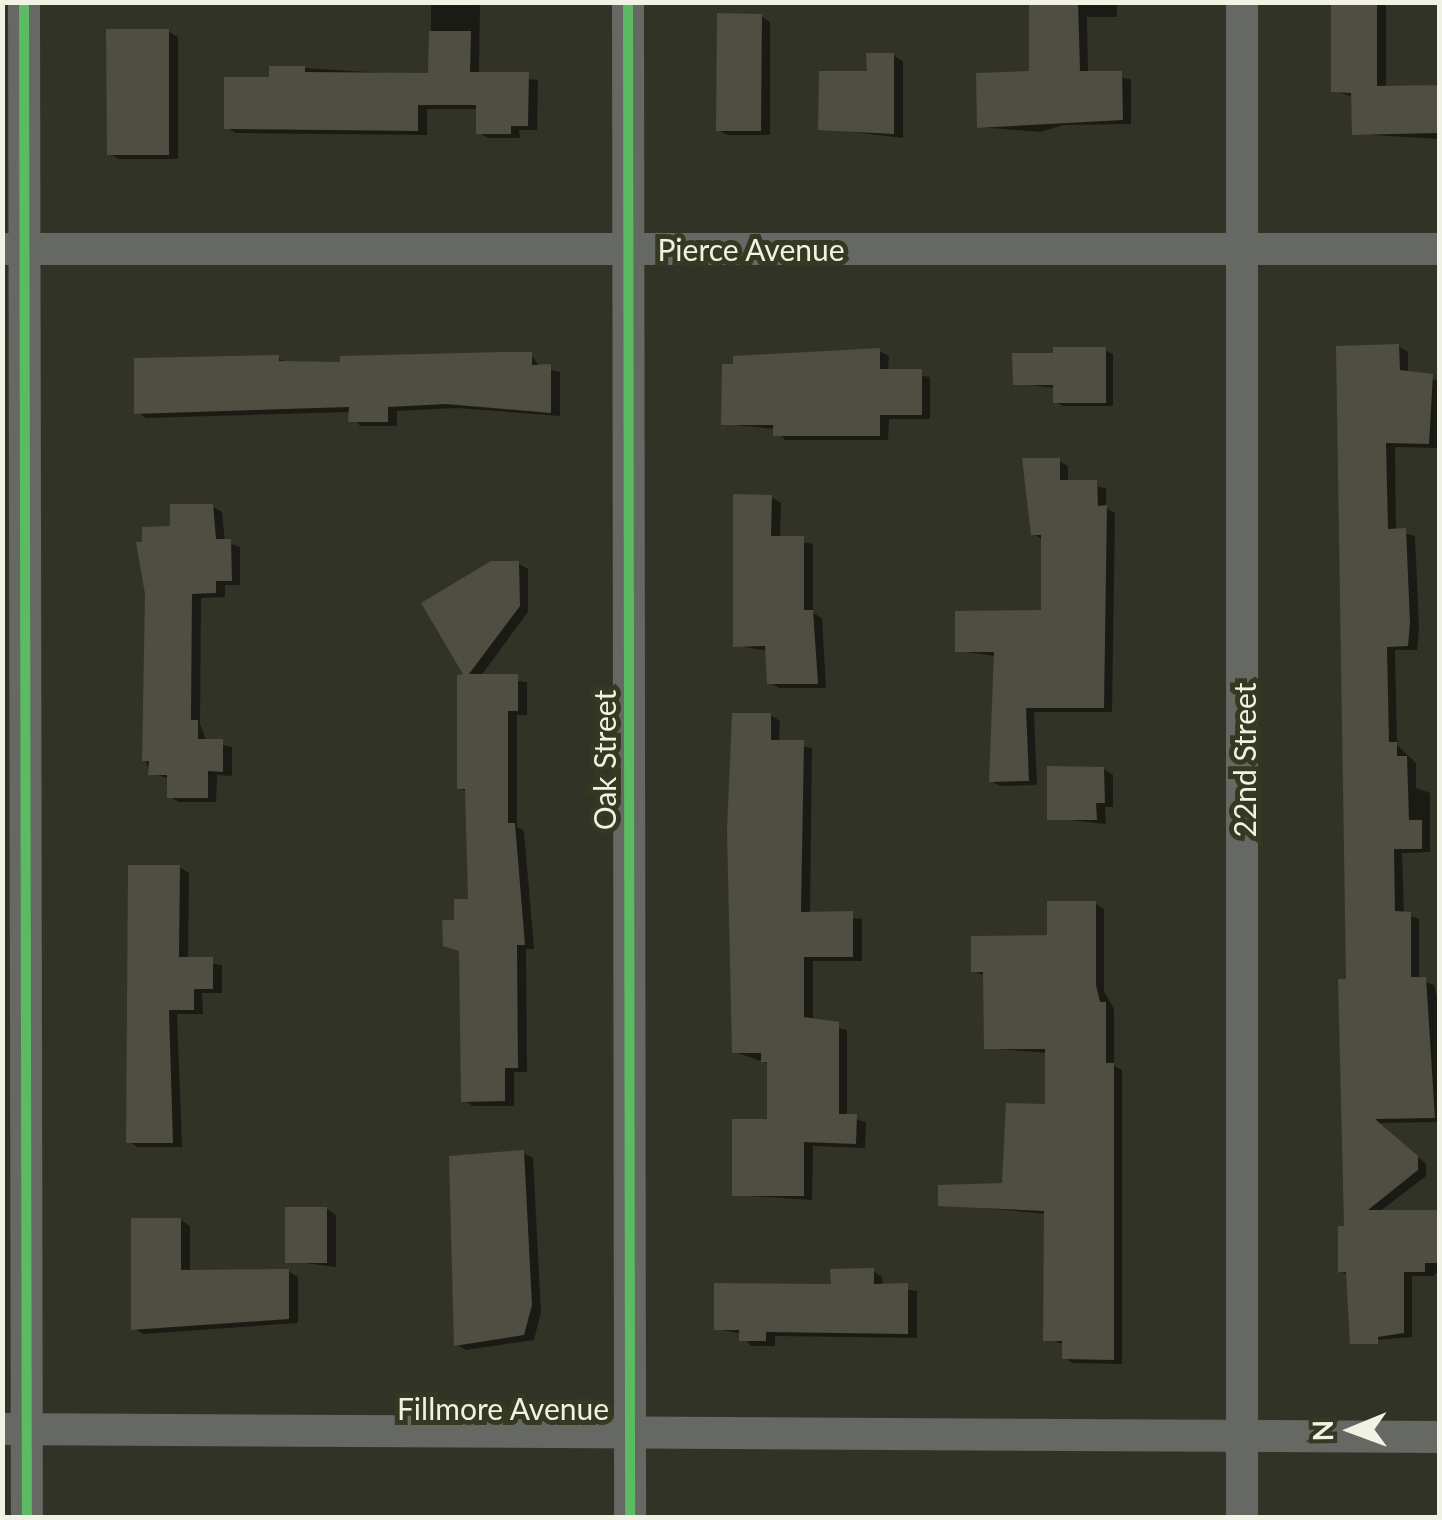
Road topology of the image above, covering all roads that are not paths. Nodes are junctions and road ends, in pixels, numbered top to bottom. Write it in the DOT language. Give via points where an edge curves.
graph roads {
  1 [pos="24,2"];
  2 [pos="628,2"];
  3 [pos="1242,2"];
  4 [pos="14,249"];
  5 [pos="629,249"];
  6 [pos="1245,249"];
  7 [pos="1440,249"];
  8 [pos="15,1429"];
  9 [pos="630,1434"];
  10 [pos="1242,1434"];
  11 [pos="1440,1437"];
  12 [pos="27,1518"];
  13 [pos="630,1518"];
  14 [pos="1242,1518"];
  1 -- 4 [label="street"];
  2 -- 5 [label="street, Oak Street"];
  3 -- 6 [label="street, 22nd Street"];
  4 -- 5 [label="street, Pierce Avenue"];
  4 -- 8 [label="street"];
  5 -- 6 [label="street, Pierce Avenue"];
  5 -- 9 [label="street, Oak Street"];
  6 -- 7 [label="street, Pierce Avenue"];
  6 -- 10 [label="street, 22nd Street"];
  8 -- 9 [label="street, Fillmore Avenue"];
  8 -- 12 [label="street"];
  9 -- 10 [label="street, Fillmore Avenue"];
  9 -- 13 [label="street, Oak Street"];
  10 -- 11 [label="street, Fillmore Avenue"];
  10 -- 14 [label="street, 22nd Street"];
}
